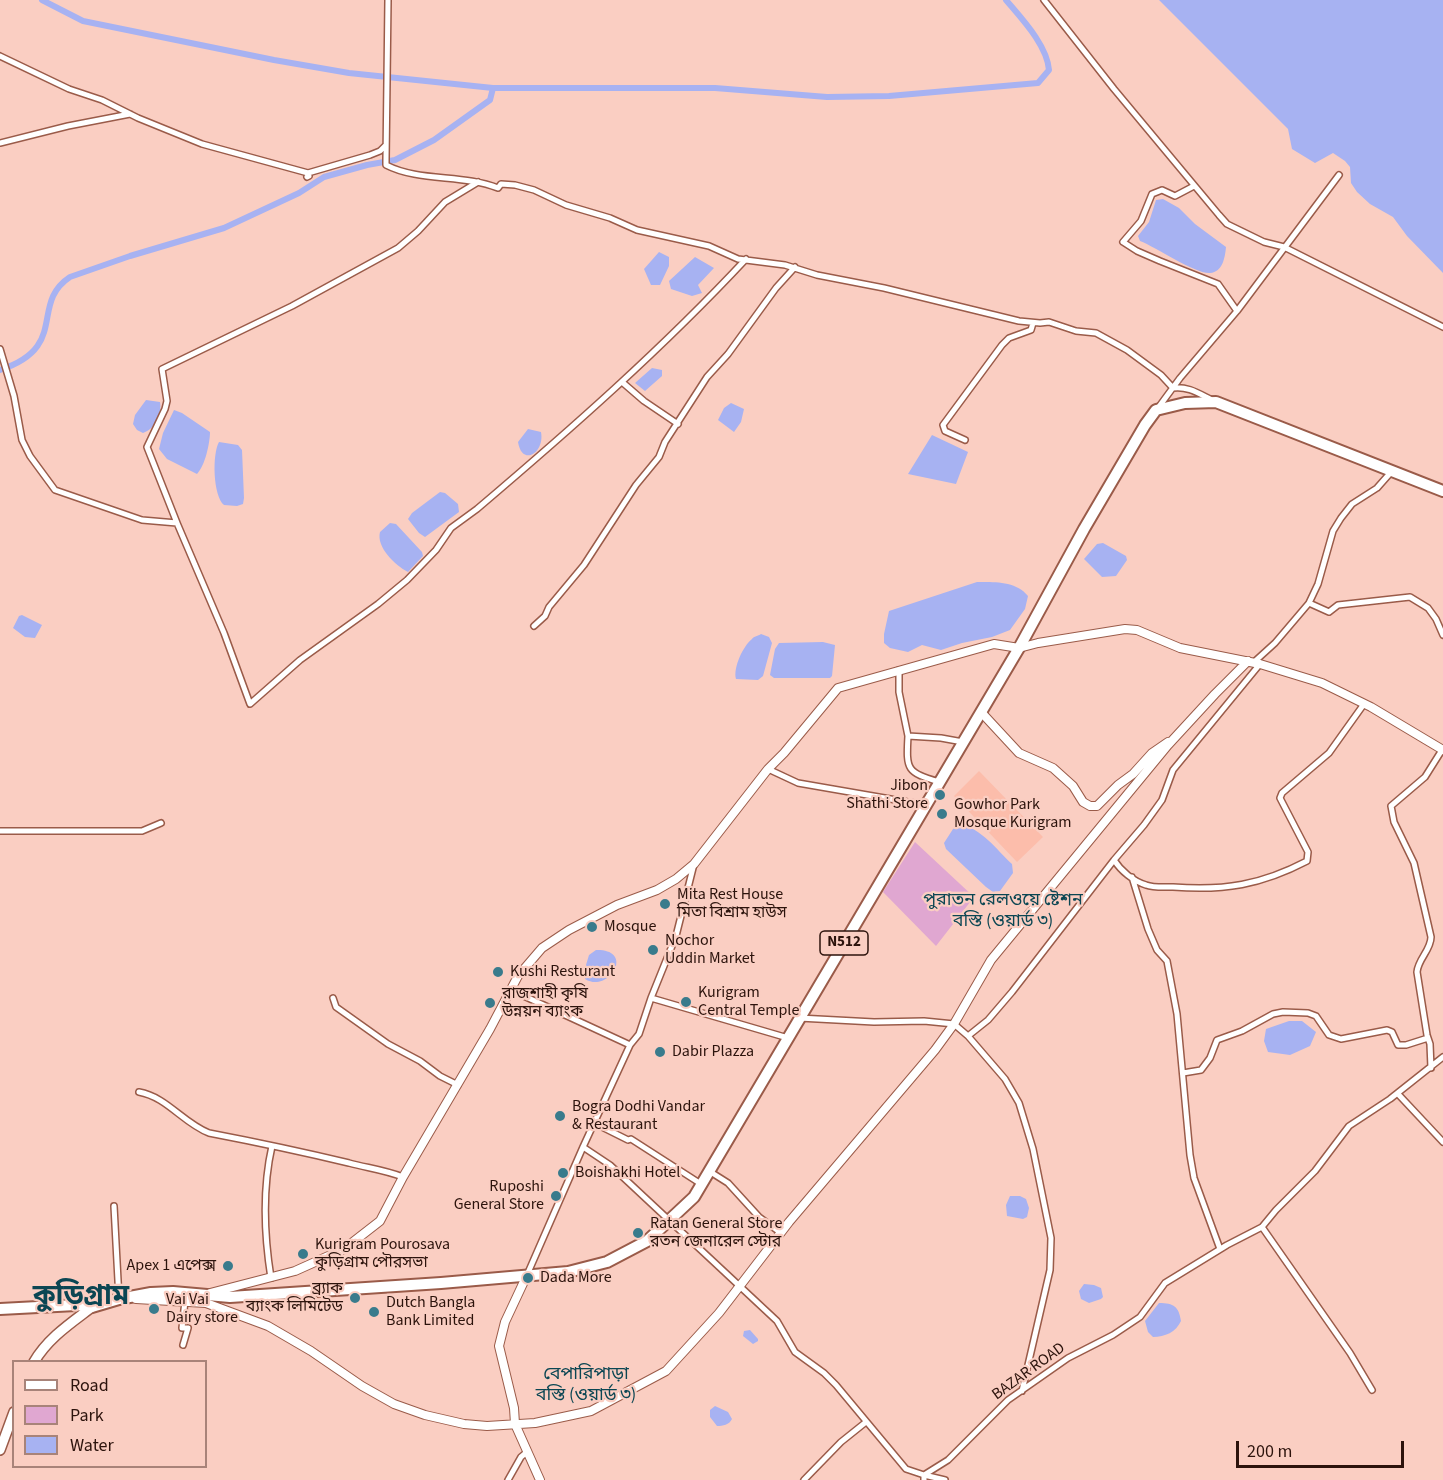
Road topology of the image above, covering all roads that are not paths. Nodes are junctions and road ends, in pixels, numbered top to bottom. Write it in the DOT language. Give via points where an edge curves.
graph roads {
  1 [pos="388,0"];
  2 [pos="1044,0"];
  3 [pos="0,56"];
  4 [pos="131,113"];
  5 [pos="0,143"];
  6 [pos="386,145"];
  7 [pos="1339,175"];
  8 [pos="478,182"];
  9 [pos="1194,186"];
  10 [pos="1284,246"];
  11 [pos="746,259"];
  12 [pos="795,267"];
  13 [pos="1237,311"];
  14 [pos="1033,322"];
  15 [pos="1443,327"];
  16 [pos="0,349"];
  17 [pos="622,382"];
  18 [pos="1173,388"];
  19 [pos="1216,402"];
  20 [pos="1156,410"];
  21 [pos="678,424"];
  22 [pos="965,440"];
  23 [pos="1392,471"];
  24 [pos="1443,491"];
  25 [pos="177,523"];
  26 [pos="1309,603"];
  27 [pos="534,626"];
  28 [pos="1443,635"];
  29 [pos="1019,648"];
  30 [pos="1254,663"];
  31 [pos="899,670"];
  32 [pos="1365,704"];
  33 [pos="981,712"];
  34 [pos="908,736"];
  35 [pos="1177,736"];
  36 [pos="963,742"];
  37 [pos="1443,750"];
  38 [pos="768,770"];
  39 [pos="939,782"];
  40 [pos="926,805"];
  41 [pos="161,823"];
  42 [pos="0,831"];
  43 [pos="1114,860"];
  44 [pos="694,864"];
  45 [pos="1132,877"];
  46 [pos="511,990"];
  47 [pos="333,998"];
  48 [pos="651,998"];
  49 [pos="800,1018"];
  50 [pos="954,1024"];
  51 [pos="968,1036"];
  52 [pos="788,1038"];
  53 [pos="1428,1038"];
  54 [pos="630,1046"];
  55 [pos="1443,1057"];
  56 [pos="1431,1068"];
  57 [pos="1183,1073"];
  58 [pos="458,1085"];
  59 [pos="139,1092"];
  60 [pos="1398,1094"];
  61 [pos="594,1123"];
  62 [pos="1443,1142"];
  63 [pos="272,1146"];
  64 [pos="583,1147"];
  65 [pos="709,1171"];
  66 [pos="403,1177"];
  67 [pos="701,1184"];
  68 [pos="114,1206"];
  69 [pos="669,1220"];
  70 [pos="1262,1227"];
  71 [pos="781,1233"];
  72 [pos="1220,1249"];
  73 [pos="527,1275"];
  74 [pos="271,1278"];
  75 [pos="741,1286"];
  76 [pos="206,1294"];
  77 [pos="119,1299"];
  78 [pos="185,1301"];
  79 [pos="92,1307"];
  80 [pos="0,1309"];
  81 [pos="183,1345"];
  82 [pos="35,1360"];
  83 [pos="1372,1390"];
  84 [pos="1022,1391"];
  85 [pos="12,1417"];
  86 [pos="866,1422"];
  87 [pos="515,1424"];
  88 [pos="0,1450"];
  89 [pos="527,1452"];
  90 [pos="924,1477"];
  91 [pos="508,1480"];
  92 [pos="540,1480"];
  93 [pos="804,1480"];
  94 [pos="945,1480"];
  1 -- 6 [label="street"];
  2 -- 9 [label="street"];
  3 -- 4 [label="street"];
  4 -- 5 [label="street"];
  4 -- 6 [label="street" via="202,144 308,175 370,155"];
  6 -- 8 [label="street" via="386,165 392,169"];
  7 -- 10 [label="street"];
  8 -- 11 [label="street" via="498,188 507,184 534,190 637,230 709,246"];
  8 -- 25 [label="street" via="445,202 398,248 292,306 162,369 167,401 147,447"];
  9 -- 10 [label="street" via="1227,224 1264,242"];
  9 -- 13 [label="street" via="1179,195 1162,190 1152,194 1141,221 1123,242 1218,284"];
  10 -- 13 [label="street"];
  10 -- 15 [label="street"];
  11 -- 12 [label="street"];
  11 -- 17 [label="street"];
  12 -- 14 [label="street" via="816,275"];
  12 -- 21 [label="street" via="707,377"];
  13 -- 18 [label="street"];
  14 -- 18 [label="street" via="1048,322 1109,339 1161,375"];
  14 -- 22 [label="street" via="1031,330 1009,338 1002,345 943,425 945,431"];
  16 -- 25 [label="street" via="22,440 55,489 142,520"];
  17 -- 21 [label="street"];
  17 -- 25 [label="street" via="451,528 407,580 300,660 250,704 231,648"];
  18 -- 19 [label="street" via="1190,389"];
  18 -- 20 [label="street"];
  19 -- 20 [label="highway" via="1185,403"];
  19 -- 23 [label="highway"];
  20 -- 29 [label="highway, N512" via="1084,529"];
  21 -- 27 [label="street" via="584,565"];
  23 -- 24 [label="highway"];
  23 -- 26 [label="street" via="1377,488 1352,504 1333,531"];
  26 -- 28 [label="street" via="1329,612 1338,605 1410,597 1428,608"];
  26 -- 30 [label="street"];
  29 -- 30 [label="street" via="1125,629 1180,648"];
  29 -- 31 [label="street" via="994,644"];
  29 -- 33 [label="highway, N512"];
  30 -- 32 [label="street" via="1322,682"];
  30 -- 35 [label="street" via="1215,694"];
  30 -- 43 [label="street" via="1173,770 1162,800"];
  31 -- 34 [label="street"];
  31 -- 38 [label="street" via="838,688"];
  32 -- 37 [label="street"];
  32 -- 45 [label="street" via="1329,753 1280,798 1308,852 1307,861 1268,878 1230,888 1146,886"];
  33 -- 35 [label="street" via="1019,753 1053,768 1090,806 1097,806 1152,753"];
  33 -- 36 [label="highway, N512"];
  34 -- 36 [label="street"];
  34 -- 39 [label="street" via="910,770"];
  35 -- 50 [label="street" via="991,960"];
  36 -- 39 [label="highway, N512"];
  37 -- 53 [label="street" via="1425,777 1391,806 1394,822 1414,863 1431,937 1417,972"];
  38 -- 40 [label="street" via="798,783"];
  38 -- 44 [label="street"];
  39 -- 40 [label="highway, N512"];
  40 -- 49 [label="highway, N512"];
  41 -- 42 [label="street" via="142,831"];
  43 -- 45 [label="street"];
  43 -- 51 [label="street" via="1012,992"];
  44 -- 46 [label="street" via="657,890 617,905 542,948"];
  44 -- 48 [label="street" via="676,936"];
  45 -- 57 [label="street" via="1148,929 1167,961"];
  46 -- 54 [label="street"];
  46 -- 58 [label="street"];
  47 -- 58 [label="street" via="336,1006 388,1044"];
  48 -- 52 [label="street"];
  48 -- 54 [label="street" via="639,1034"];
  49 -- 50 [label="street"];
  49 -- 52 [label="highway, N512"];
  50 -- 51 [label="street"];
  50 -- 71 [label="street"];
  51 -- 84 [label="street" via="1019,1102 1051,1238 1050,1270"];
  52 -- 65 [label="highway, N512"];
  53 -- 56 [label="street"];
  53 -- 57 [label="street" via="1398,1045 1387,1030 1347,1039 1332,1038 1316,1016 1278,1012 1217,1040 1201,1070"];
  54 -- 61 [label="street"];
  55 -- 56 [label="street"];
  56 -- 60 [label="street"];
  57 -- 72 [label="street" via="1194,1178"];
  58 -- 66 [label="street"];
  59 -- 63 [label="street" via="160,1098 197,1128"];
  60 -- 62 [label="street"];
  60 -- 70 [label="street" via="1349,1126 1315,1171"];
  61 -- 64 [label="street"];
  61 -- 67 [label="street" via="631,1139"];
  63 -- 66 [label="street"];
  63 -- 74 [label="street" via="264,1218"];
  64 -- 69 [label="street" via="610,1165"];
  64 -- 73 [label="street"];
  65 -- 67 [label="highway, N512"];
  65 -- 71 [label="street" via="729,1184 759,1217"];
  66 -- 74 [label="street" via="380,1221 344,1249"];
  67 -- 69 [label="highway, N512" via="694,1197"];
  68 -- 77 [label="street"];
  69 -- 73 [label="highway, N512" via="647,1242 607,1262 568,1272"];
  69 -- 75 [label="street"];
  70 -- 72 [label="street, BAZAR ROAD"];
  70 -- 83 [label="street"];
  71 -- 75 [label="street"];
  72 -- 84 [label="street, BAZAR ROAD" via="1165,1283 1140,1317 1068,1358"];
  73 -- 76 [label="highway, N512" via="230,1297"];
  73 -- 87 [label="street" via="505,1322 499,1346"];
  74 -- 76 [label="street"];
  75 -- 86 [label="street" via="777,1321 795,1352 830,1379"];
  75 -- 87 [label="street" via="666,1371 591,1411"];
  76 -- 77 [label="highway, N512" via="151,1293"];
  77 -- 78 [label="street"];
  77 -- 79 [label="highway, N512"];
  78 -- 81 [label="street" via="182,1328 189,1328"];
  78 -- 87 [label="street" via="206,1303 268,1326 394,1404 464,1424"];
  79 -- 80 [label="highway"];
  79 -- 82 [label="main road" via="42,1348"];
  84 -- 90 [label="street, BAZAR ROAD" via="948,1460"];
  85 -- 88 [label="main road"];
  86 -- 90 [label="street" via="906,1469"];
  86 -- 93 [label="street"];
  87 -- 89 [label="street"];
  89 -- 91 [label="street"];
  89 -- 92 [label="street"];
  90 -- 94 [label="street"];
}
